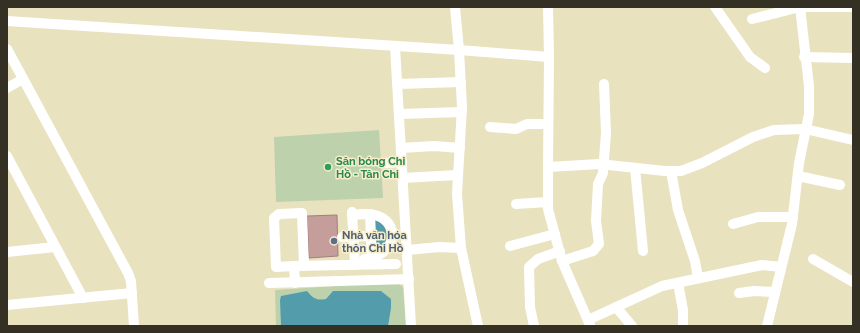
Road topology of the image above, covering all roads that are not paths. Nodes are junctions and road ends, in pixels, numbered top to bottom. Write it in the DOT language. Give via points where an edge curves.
graph roads {
  1 [pos="456,7"];
  2 [pos="548,7"];
  3 [pos="714,7"];
  4 [pos="800,7"];
  5 [pos="853,7"];
  6 [pos="752,19"];
  7 [pos="7,21"];
  8 [pos="395,47"];
  9 [pos="7,49"];
  10 [pos="459,50"];
  11 [pos="804,57"];
  12 [pos="549,58"];
  13 [pos="853,58"];
  14 [pos="765,68"];
  15 [pos="23,79"];
  16 [pos="461,82"];
  17 [pos="398,84"];
  18 [pos="604,84"];
  19 [pos="7,88"];
  20 [pos="462,112"];
  21 [pos="399,114"];
  22 [pos="548,124"];
  23 [pos="490,127"];
  24 [pos="805,129"];
  25 [pos="853,140"];
  26 [pos="401,148"];
  27 [pos="460,148"];
  28 [pos="7,156"];
  29 [pos="402,162"];
  30 [pos="386,163"];
  31 [pos="604,164"];
  32 [pos="548,167"];
  33 [pos="635,168"];
  34 [pos="671,171"];
  35 [pos="457,176"];
  36 [pos="798,176"];
  37 [pos="403,178"];
  38 [pos="840,185"];
  39 [pos="548,202"];
  40 [pos="516,204"];
  41 [pos="370,214"];
  42 [pos="793,217"];
  43 [pos="733,224"];
  44 [pos="555,234"];
  45 [pos="371,236"];
  46 [pos="342,237"];
  47 [pos="353,237"];
  48 [pos="510,246"];
  49 [pos="56,247"];
  50 [pos="460,248"];
  51 [pos="408,250"];
  52 [pos="560,251"];
  53 [pos="7,252"];
  54 [pos="643,252"];
  55 [pos="813,259"];
  56 [pos="562,261"];
  57 [pos="358,263"];
  58 [pos="396,264"];
  59 [pos="299,266"];
  60 [pos="781,267"];
  61 [pos="698,278"];
  62 [pos="409,279"];
  63 [pos="365,281"];
  64 [pos="347,282"];
  65 [pos="853,282"];
  66 [pos="269,283"];
  67 [pos="295,283"];
  68 [pos="678,283"];
  69 [pos="775,292"];
  70 [pos="132,293"];
  71 [pos="739,293"];
  72 [pos="83,298"];
  73 [pos="7,305"];
  74 [pos="616,307"];
  75 [pos="589,323"];
  76 [pos="134,326"];
  77 [pos="412,326"];
  78 [pos="478,326"];
  79 [pos="534,326"];
  80 [pos="632,326"];
  81 [pos="683,326"];
  82 [pos="767,326"];
  1 -- 10 [label="street"];
  2 -- 12 [label="street"];
  3 -- 14 [label="street" via="750,57"];
  4 -- 5 [label="street"];
  4 -- 6 [label="street"];
  4 -- 11 [label="street"];
  7 -- 8 [label="street"];
  8 -- 10 [label="street"];
  8 -- 17 [label="street"];
  9 -- 15 [label="street"];
  10 -- 12 [label="street"];
  10 -- 16 [label="street"];
  11 -- 13 [label="street"];
  11 -- 24 [label="street" via="809,101"];
  12 -- 22 [label="street"];
  15 -- 19 [label="street"];
  15 -- 70 [label="street" via="125,267 131,281"];
  16 -- 17 [label="street"];
  16 -- 20 [label="street"];
  17 -- 21 [label="street"];
  18 -- 31 [label="street"];
  20 -- 21 [label="street"];
  20 -- 27 [label="street"];
  21 -- 26 [label="street"];
  22 -- 23 [label="street" via="527,124 516,129"];
  22 -- 32 [label="street"];
  24 -- 25 [label="street"];
  24 -- 34 [label="street" via="774,130 753,137 690,168"];
  24 -- 36 [label="street"];
  26 -- 27 [label="street"];
  26 -- 29 [label="street"];
  27 -- 35 [label="street"];
  28 -- 49 [label="street"];
  29 -- 30 [label="street"];
  29 -- 37 [label="street"];
  31 -- 32 [label="street"];
  31 -- 33 [label="street"];
  31 -- 56 [label="street" via="598,184 596,221 599,244 593,251"];
  32 -- 39 [label="street"];
  33 -- 34 [label="street"];
  33 -- 54 [label="street"];
  34 -- 61 [label="street" via="678,210"];
  35 -- 37 [label="street"];
  35 -- 50 [label="street"];
  36 -- 38 [label="street"];
  36 -- 42 [label="street"];
  37 -- 51 [label="street"];
  39 -- 40 [label="street"];
  39 -- 44 [label="street"];
  41 -- 45 [label="street"];
  41 -- 47 [label="street" via="352,213"];
  41 -- 57 [label="street" via="383,219 392,235 388,248 380,256"];
  42 -- 43 [label="street" via="758,217"];
  42 -- 60 [label="street"];
  44 -- 48 [label="street"];
  44 -- 52 [label="street"];
  45 -- 47 [label="street"];
  45 -- 57 [label="street"];
  46 -- 47 [label="street"];
  47 -- 57 [label="street"];
  49 -- 53 [label="street"];
  49 -- 72 [label="street"];
  50 -- 51 [label="street"];
  50 -- 78 [label="street"];
  51 -- 62 [label="street"];
  52 -- 56 [label="street"];
  52 -- 79 [label="street" via="538,259 529,267 530,307"];
  55 -- 65 [label="street"];
  56 -- 75 [label="street"];
  57 -- 58 [label="street"];
  57 -- 59 [label="street"];
  57 -- 63 [label="street"];
  57 -- 64 [label="street"];
  59 -- 59 [label="street" via="276,267 276,214 302,213"];
  59 -- 67 [label="street"];
  60 -- 61 [label="street" via="762,265"];
  60 -- 69 [label="street"];
  61 -- 68 [label="street"];
  62 -- 63 [label="street"];
  62 -- 77 [label="street"];
  63 -- 64 [label="street"];
  64 -- 67 [label="street"];
  66 -- 67 [label="street"];
  68 -- 74 [label="street" via="656,288"];
  68 -- 81 [label="street"];
  69 -- 71 [label="street" via="754,290"];
  69 -- 82 [label="street"];
  70 -- 72 [label="street"];
  70 -- 76 [label="street"];
  72 -- 73 [label="street"];
  74 -- 75 [label="street"];
  74 -- 80 [label="street"];
}
